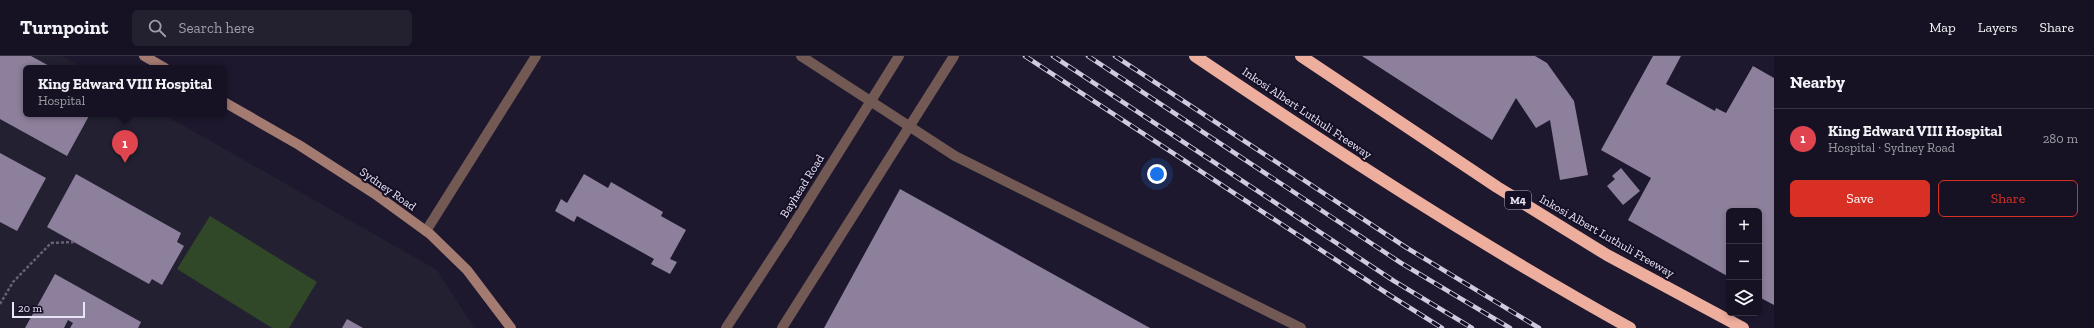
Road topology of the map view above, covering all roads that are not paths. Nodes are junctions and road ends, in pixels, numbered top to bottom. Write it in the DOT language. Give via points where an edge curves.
graph roads {
  1 [pos="144,56"];
  2 [pos="536,56"];
  3 [pos="801,56"];
  4 [pos="899,56"];
  5 [pos="954,56"];
  6 [pos="1195,56"];
  7 [pos="1301,56"];
  8 [pos="160,65"];
  9 [pos="227,104"];
  10 [pos="426,231"];
  11 [pos="511,328"];
  12 [pos="726,328"];
  13 [pos="782,328"];
  14 [pos="1301,328"];
  15 [pos="1630,328"];
  16 [pos="1743,328"];
  1 -- 8 [label="main road"];
  2 -- 10 [label="street"];
  3 -- 14 [label="street" via="955,156"];
  4 -- 12 [label="street, Bayhead Road, bridge"];
  5 -- 13 [label="street, bridge"];
  6 -- 15 [label="highway, Inkosi Albert Luthuli Freeway" via="1460,229"];
  7 -- 16 [label="highway, Inkosi Albert Luthuli Freeway / M4" via="1497,187 1600,251"];
  9 -- 10 [label="main road, Sydney Road" via="299,145"];
  10 -- 11 [label="main road, Sydney Road" via="467,270"];
}
